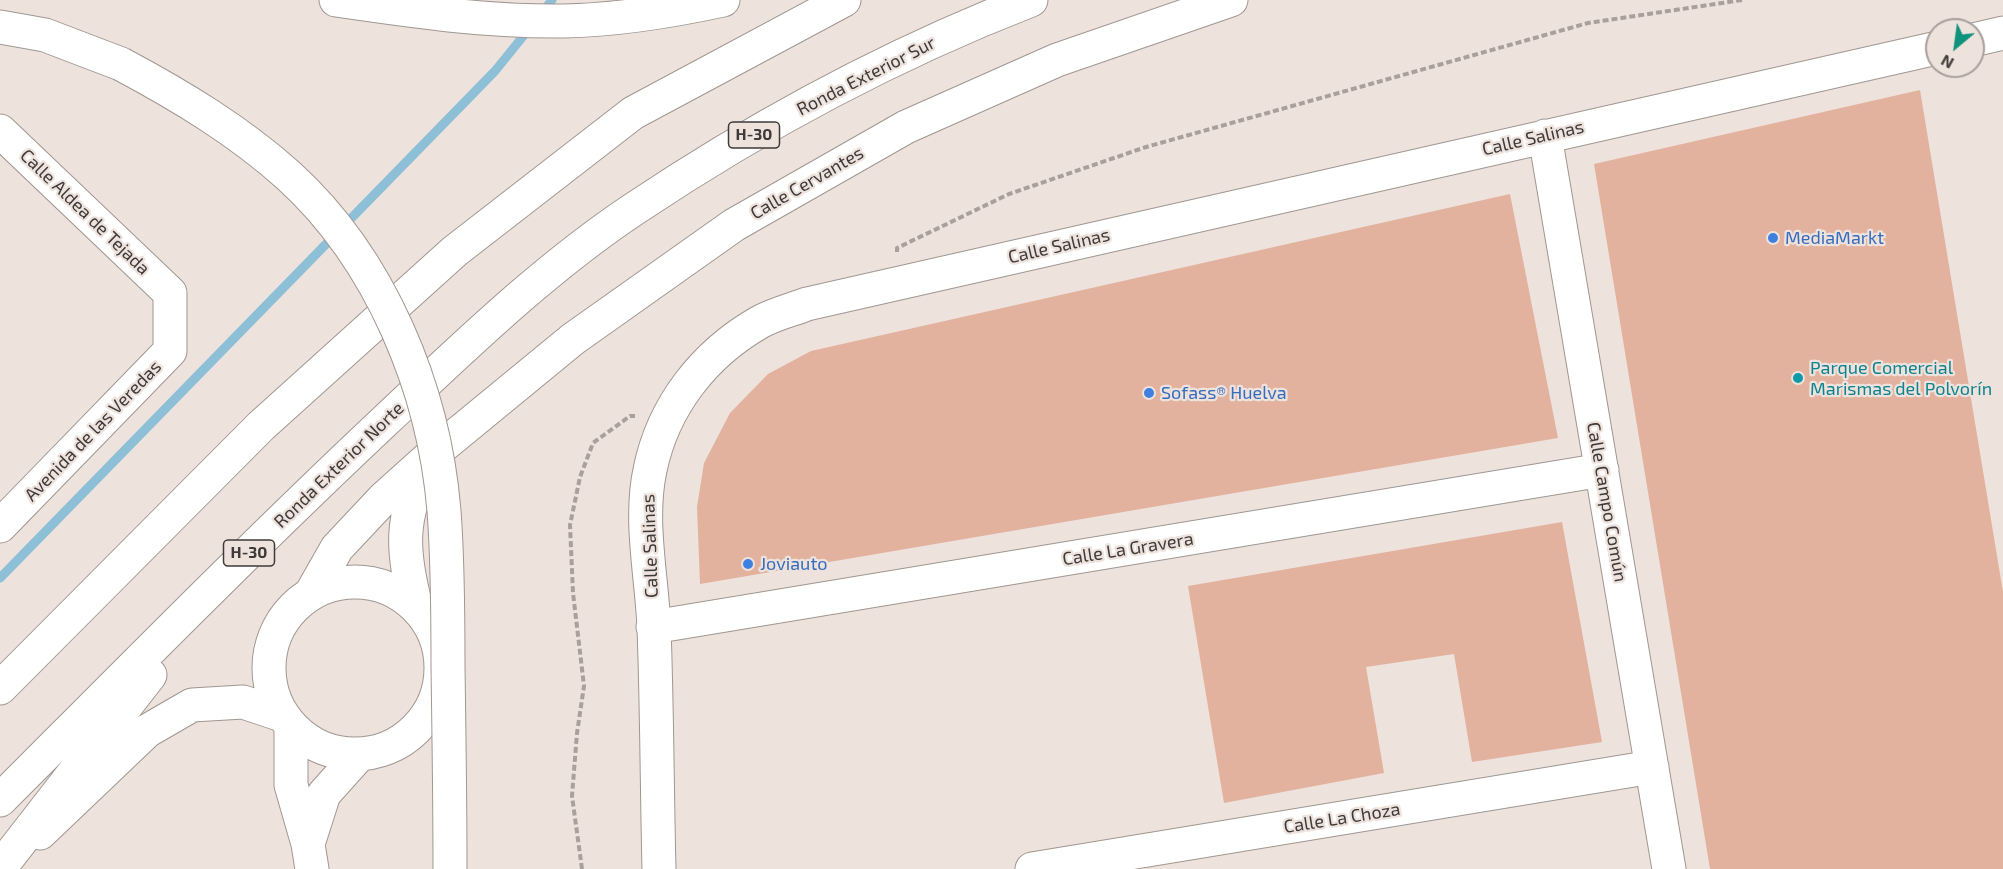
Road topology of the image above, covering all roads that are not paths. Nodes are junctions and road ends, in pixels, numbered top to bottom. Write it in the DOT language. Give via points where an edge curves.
graph roads {
  1 [pos="336,0"];
  2 [pos="723,0"];
  3 [pos="844,0"];
  4 [pos="1031,0"];
  5 [pos="1231,0"];
  6 [pos="0,27"];
  7 [pos="2003,33"];
  8 [pos="1985,37"];
  9 [pos="1925,51"];
  10 [pos="0,131"];
  11 [pos="1545,136"];
  12 [pos="170,292"];
  13 [pos="502,311"];
  14 [pos="433,454"];
  15 [pos="1602,470"];
  16 [pos="0,526"];
  17 [pos="232,569"];
  18 [pos="312,592"];
  19 [pos="416,606"];
  20 [pos="654,627"];
  21 [pos="0,688"];
  22 [pos="286,721"];
  23 [pos="359,755"];
  24 [pos="1652,767"];
  25 [pos="0,800"];
  26 [pos="310,856"];
  27 [pos="1,869"];
  28 [pos="450,869"];
  29 [pos="659,869"];
  30 [pos="1032,869"];
  31 [pos="1669,869"];
  1 -- 2 [label="main road" via="444,16 564,21"];
  3 -- 21 [label="main road" via="633,113 455,251 261,426"];
  4 -- 13 [label="main road, Ronda Exterior Sur / H-30" via="965,26 782,117 632,211"];
  5 -- 14 [label="main road, Calle Cervantes" via="1057,60 906,127 744,219 573,339"];
  6 -- 28 [label="main road, bridge" via="45,35 121,64 238,134 290,177 333,224 370,278 396,327 418,382 433,438 444,511"];
  7 -- 8 [label="main road"];
  9 -- 11 [label="main road, Calle Salinas"];
  10 -- 12 [label="main road, Calle Aldea de Tejada"];
  11 -- 15 [label="main road, Calle Campo Común"];
  11 -- 20 [label="main road, Calle Salinas" via="807,304 762,321 721,348 688,383 664,424 650,471 647,519"];
  12 -- 16 [label="main road, Avenida de las Veredas" via="170,351"];
  13 -- 17 [label="main road, Ronda Exterior Norte / H-30"];
  14 -- 18 [label="main road, Calle Cervantes" via="336,548"];
  14 -- 19 [label="main road, Calle Cervantes" via="414,489 405,528 405,567"];
  15 -- 20 [label="main road, Calle La Gravera"];
  15 -- 24 [label="main road, Calle Campo Común"];
  17 -- 25 [label="main road, Ronda Exterior Norte / H-30"];
  17 -- 27 [label="main road"];
  18 -- 19 [label="main road" via="355,581 377,584"];
  18 -- 22 [label="main road" via="283,620 269,657 273,697"];
  19 -- 23 [label="main road" via="430,624 442,666 440,689 432,710 401,742"];
  20 -- 29 [label="main road, Calle Salinas"];
  22 -- 23 [label="main road" via="311,743 334,752"];
  22 -- 26 [label="main road" via="291,785"];
  22 -- 27 [label="main road" via="243,702 192,705 147,730"];
  23 -- 26 [label="main road" via="324,794"];
  24 -- 30 [label="main road, Calle La Choza"];
  24 -- 31 [label="main road, Calle Campo Común"];
}
